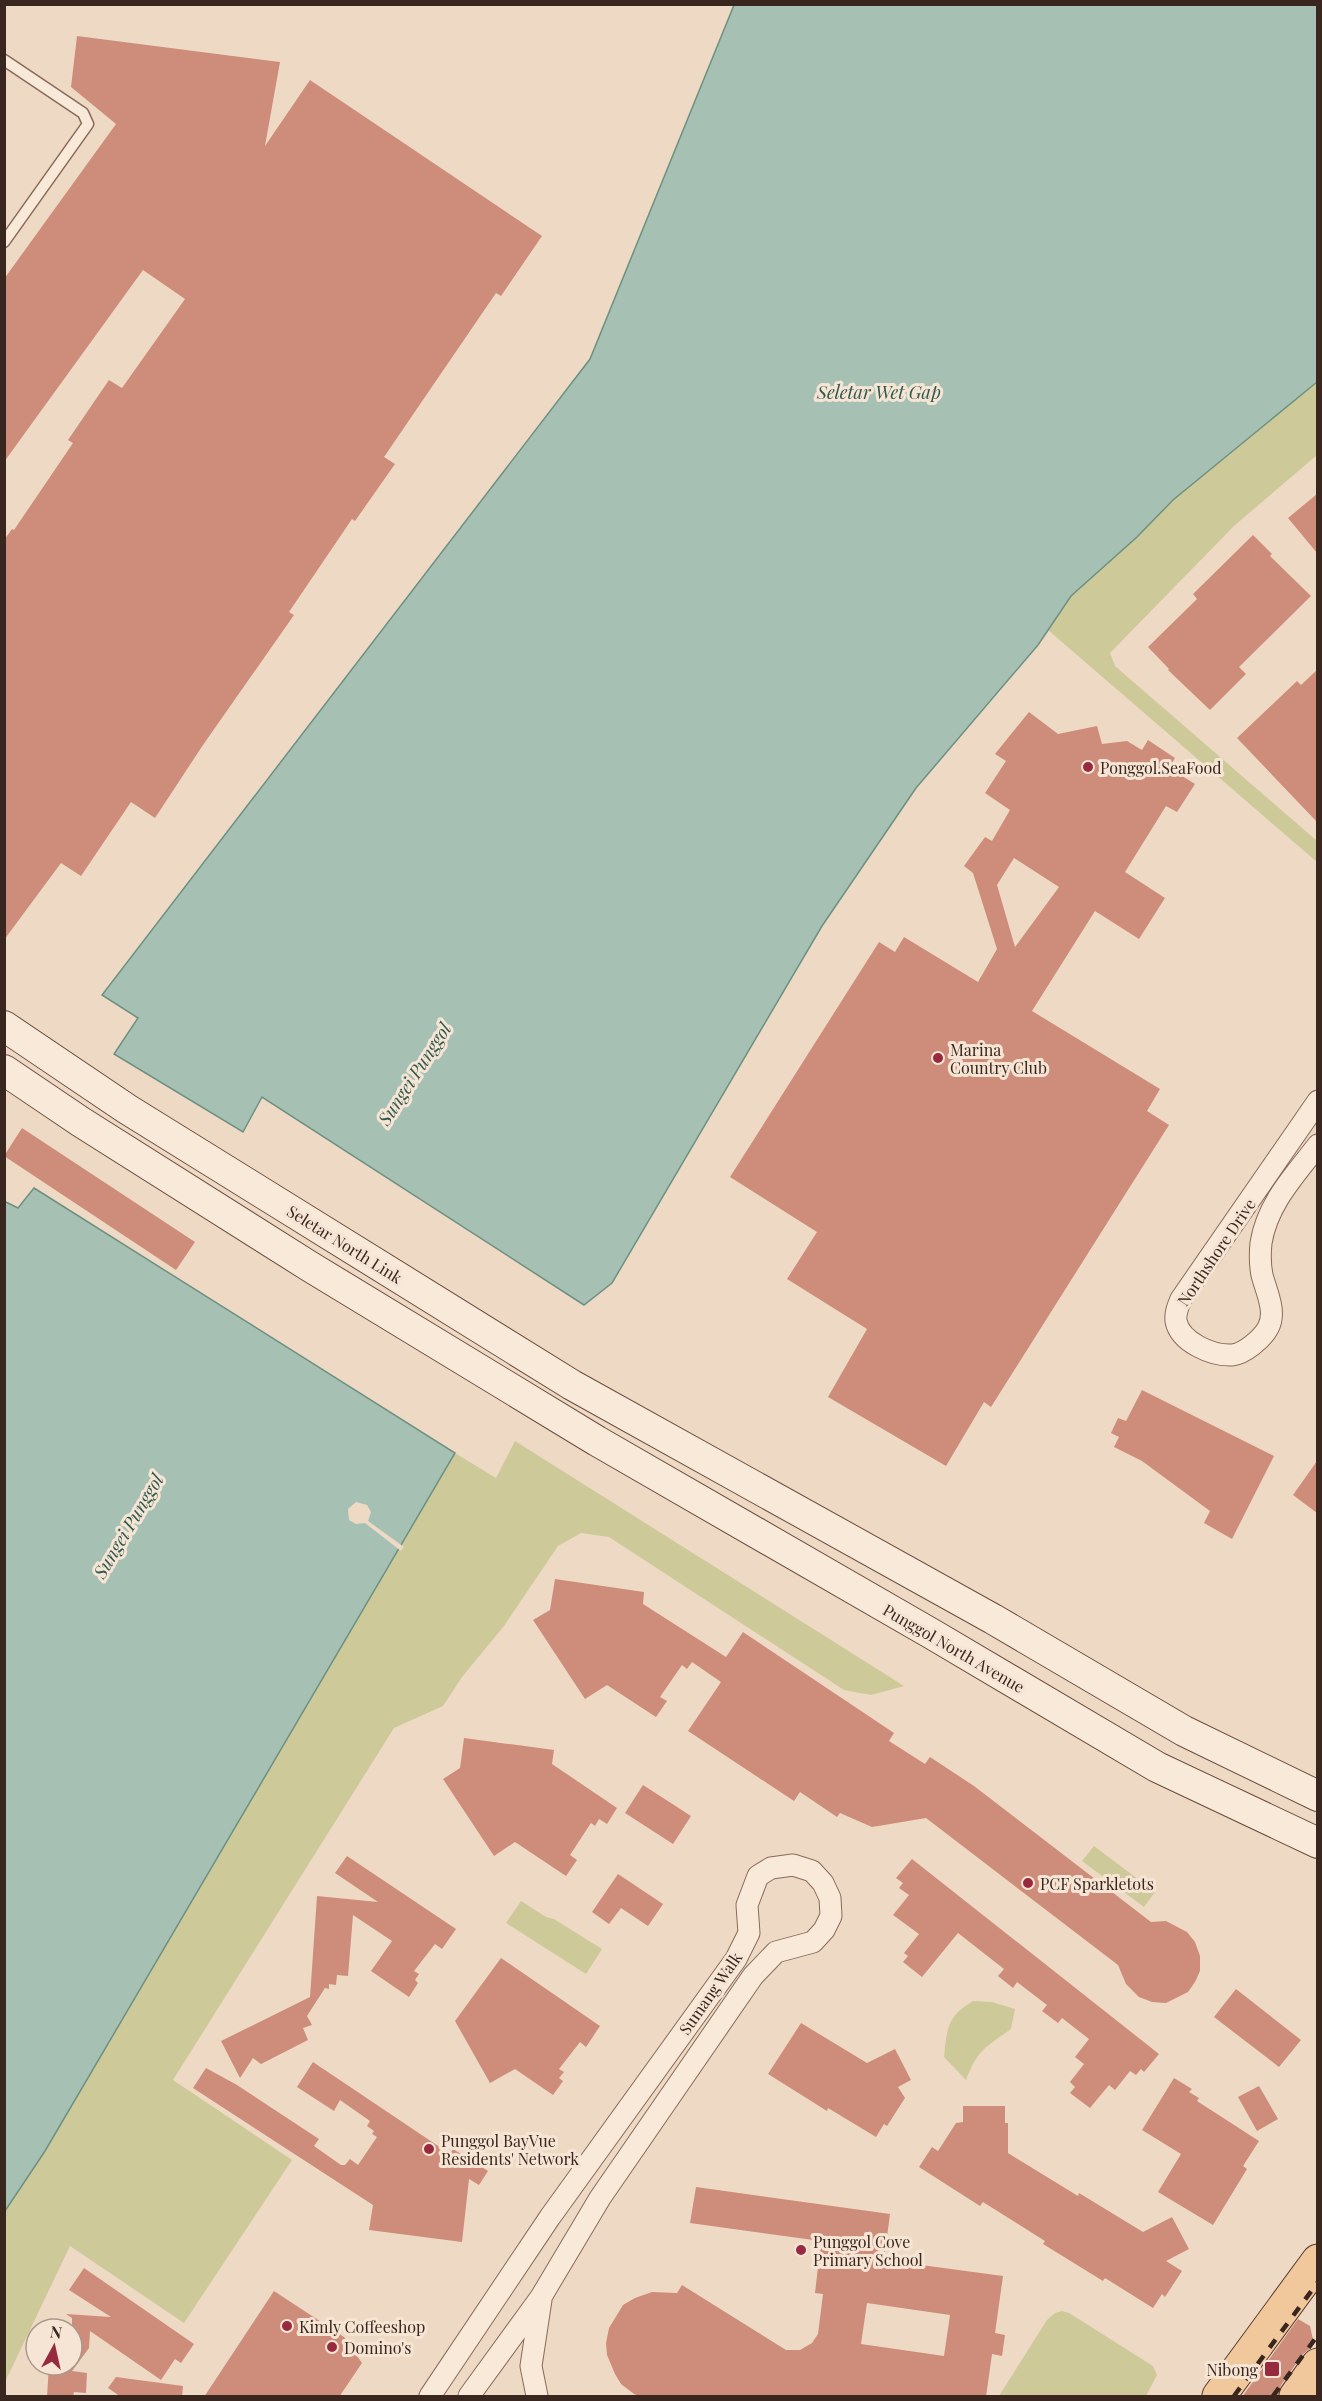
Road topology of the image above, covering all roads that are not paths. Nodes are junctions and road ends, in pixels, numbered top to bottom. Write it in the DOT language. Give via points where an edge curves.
graph roads {
  1 [pos="4,60"];
  2 [pos="4,242"];
  3 [pos="4,1026"];
  4 [pos="4,1070"];
  5 [pos="1317,1101"];
  6 [pos="1317,1144"];
  7 [pos="1317,1796"];
  8 [pos="1317,1843"];
  9 [pos="1317,2260"];
  10 [pos="541,2297"];
  11 [pos="1317,2365"];
  12 [pos="447,2372"];
  13 [pos="476,2394"];
  14 [pos="432,2396"];
  15 [pos="537,2397"];
  16 [pos="1219,2397"];
  17 [pos="1296,2397"];
  1 -- 2 [label="lane" via="83,113 88,124"];
  3 -- 7 [label="main road, Seletar North Link" via="127,1109 562,1379 993,1619 1184,1731"];
  4 -- 8 [label="main road, Punggol North Avenue" via="259,1234 597,1441 1157,1767"];
  5 -- 6 [label="street, Northshore Drive" via="1181,1299 1177,1323 1199,1347 1232,1355 1259,1339 1268,1328 1270,1302 1261,1261 1265,1227 1271,1209"];
  9 -- 16 [label="main road"];
  10 -- 12 [label="street, Sumang Walk" via="600,2198 753,1976 776,1952 813,1942 824,1930 831,1916 830,1898 812,1871 793,1865 771,1868 758,1876 747,1905 749,1933 736,1959 550,2217"];
  10 -- 13 [label="street, Sumang Walk"];
  10 -- 15 [label="street" via="531,2366"];
  11 -- 17 [label="main road"];
  12 -- 13 [label="street"];
  12 -- 14 [label="street, Sumang Walk"];
}
